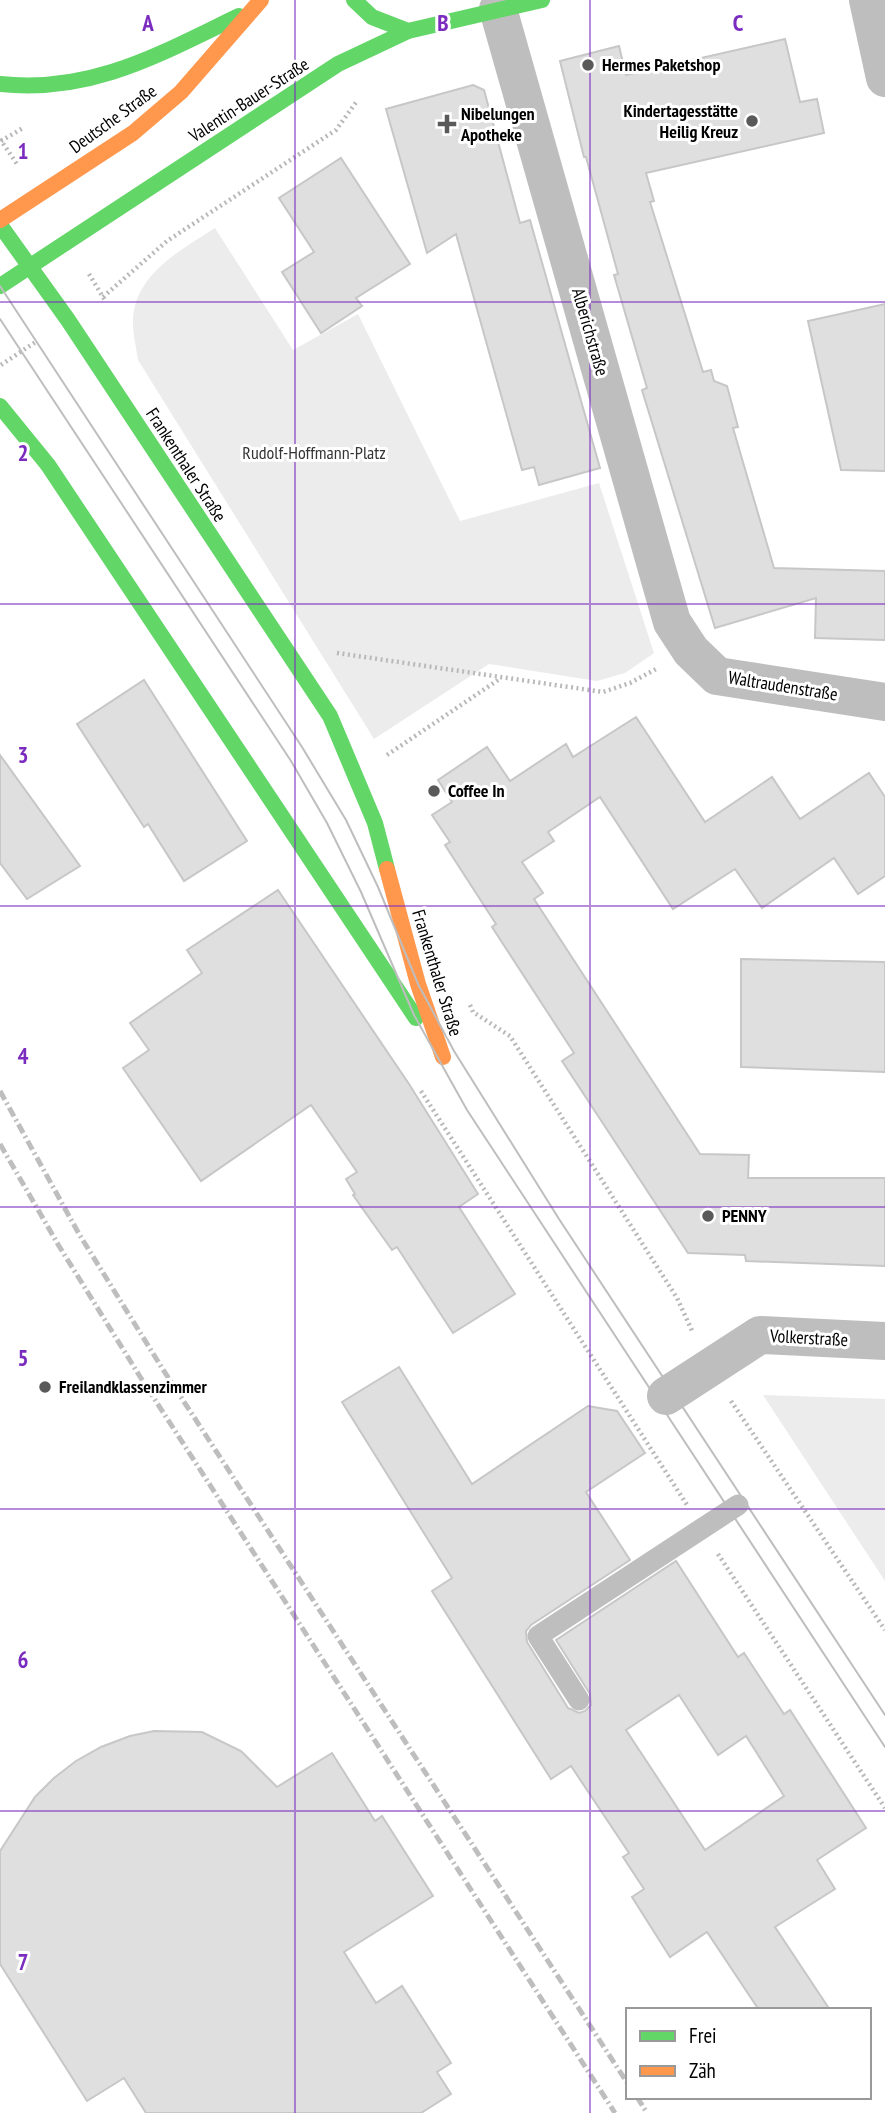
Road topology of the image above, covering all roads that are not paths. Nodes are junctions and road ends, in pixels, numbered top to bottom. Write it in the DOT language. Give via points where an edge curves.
graph roads {
  1 [pos="354,0"];
  2 [pos="542,0"];
  3 [pos="868,0"];
  4 [pos="257,4"];
  5 [pos="499,9"];
  6 [pos="408,31"];
  7 [pos="885,78"];
  8 [pos="0,84"];
  9 [pos="0,222"];
  10 [pos="31,266"];
  11 [pos="0,286"];
  12 [pos="0,406"];
  13 [pos="691,651"];
  14 [pos="885,702"];
  15 [pos="885,1341"];
  16 [pos="666,1396"];
  17 [pos="737,1505"];
  18 [pos="579,1700"];
  1 -- 6 [label="street" via="372,17"];
  2 -- 5 [label="street, Valentin-Bauer-Straße"];
  3 -- 7 [label="street"];
  4 -- 8 [label="street" via="138,64 44,87"];
  4 -- 9 [label="street, Deutsche Straße" via="181,92 133,133"];
  5 -- 6 [label="street, Valentin-Bauer-Straße"];
  5 -- 13 [label="street, Alberichstraße" via="672,622"];
  6 -- 10 [label="street, Valentin-Bauer-Straße" via="338,64"];
  9 -- 10 [label="street, Frankenthaler Straße"];
  10 -- 11 [label="street, Valentin-Bauer-Straße"];
  10 -- 12 [label="street, Frankenthaler Straße" via="330,716 375,823 418,984 443,1057 48,465"];
  13 -- 14 [label="street, Waltraudenstraße" via="718,676"];
  15 -- 16 [label="street, Volkerstraße" via="761,1335"];
  17 -- 18 [label="lane" via="538,1636"];
}
